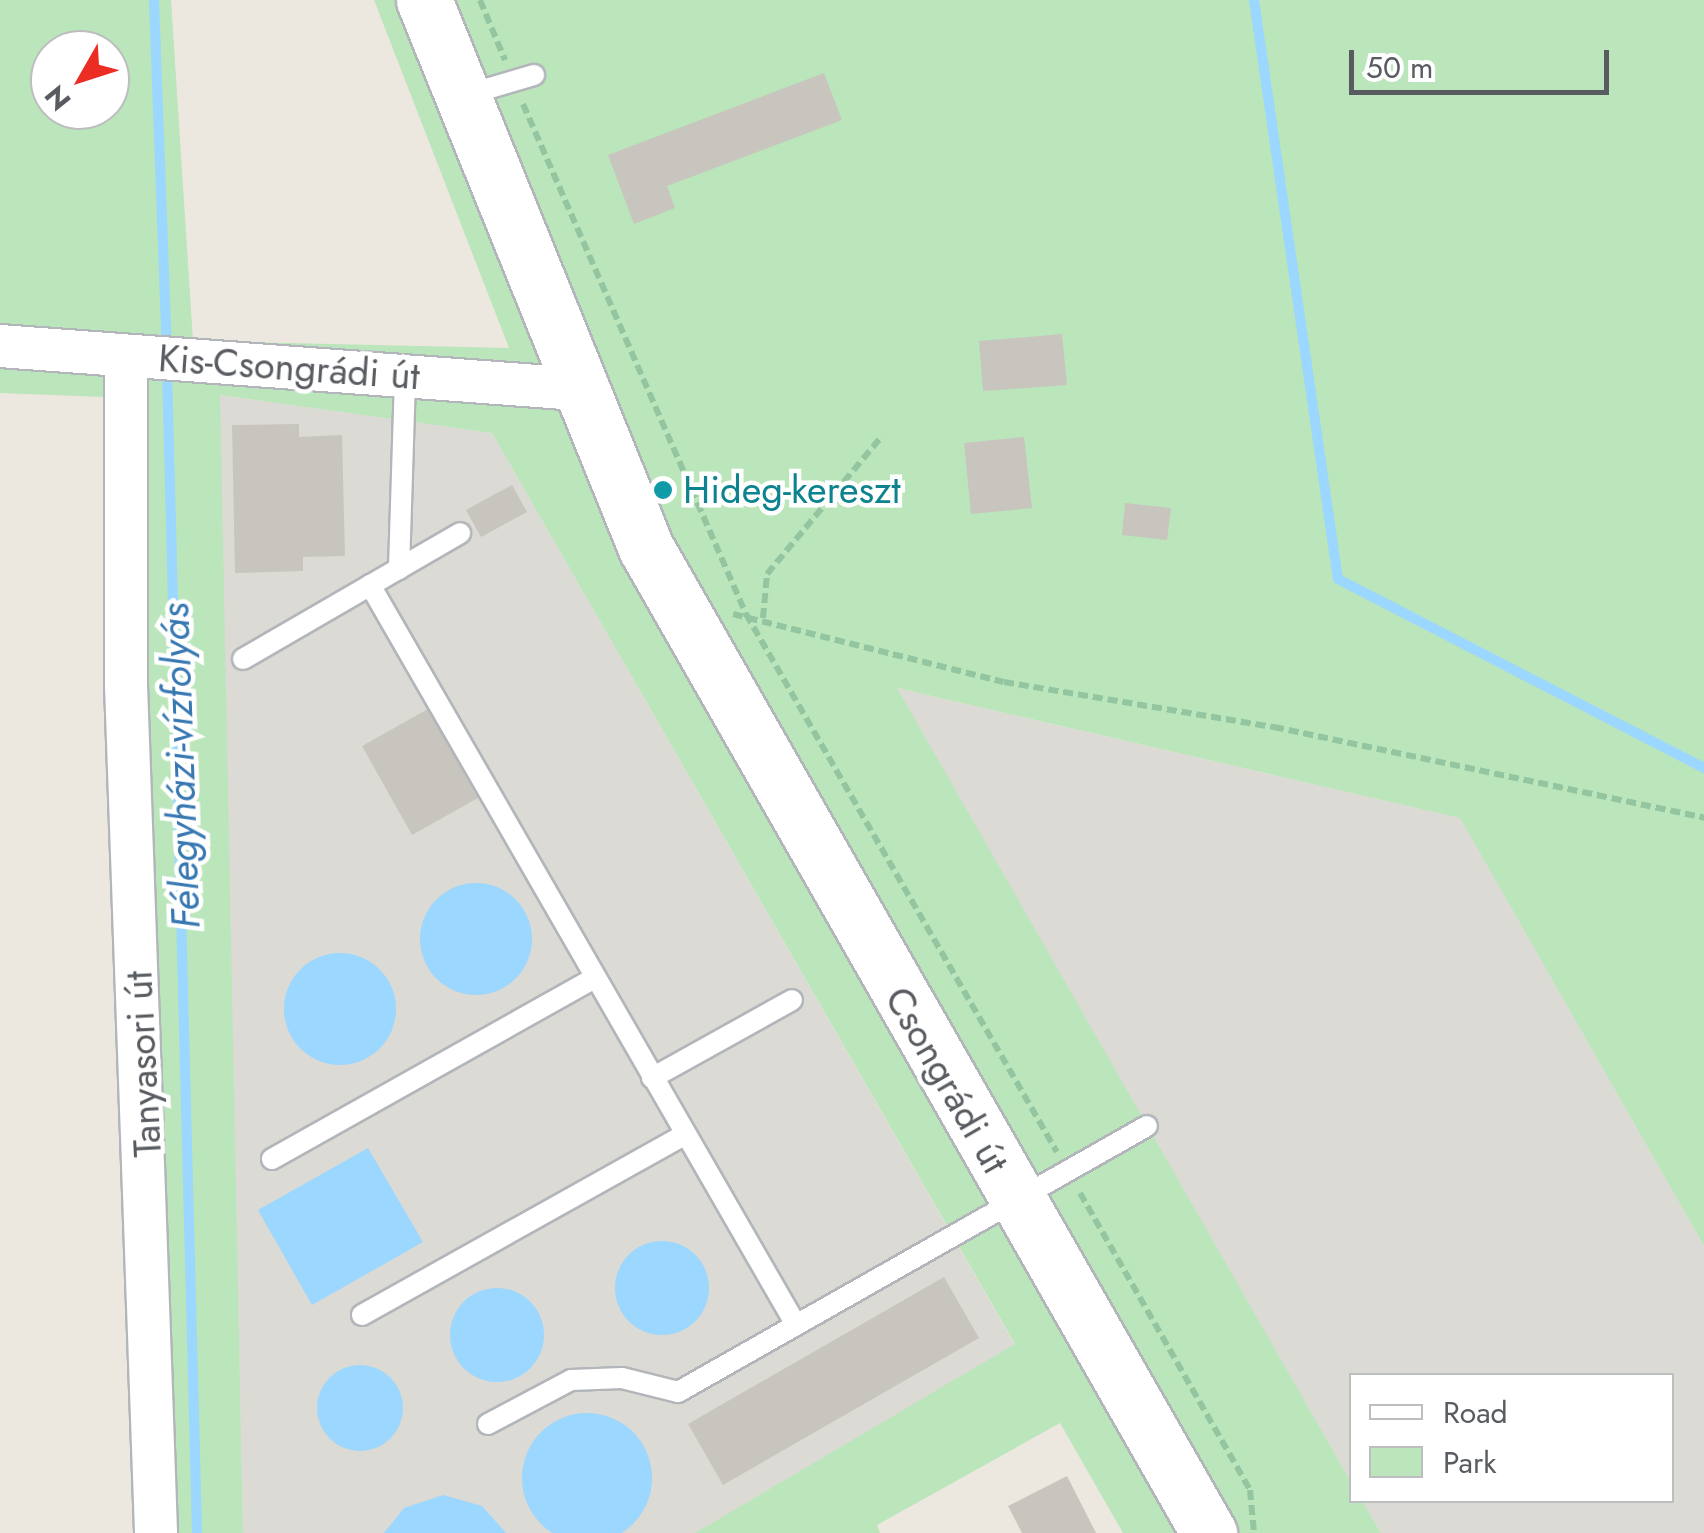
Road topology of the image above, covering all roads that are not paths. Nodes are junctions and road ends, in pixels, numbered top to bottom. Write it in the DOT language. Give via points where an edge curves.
graph roads {
  1 [pos="424,0"];
  2 [pos="0,346"];
  3 [pos="153,356"];
  4 [pos="405,375"];
  5 [pos="577,389"];
  6 [pos="460,533"];
  7 [pos="400,568"];
  8 [pos="370,585"];
  9 [pos="242,659"];
  10 [pos="595,978"];
  11 [pos="792,1000"];
  12 [pos="652,1078"];
  13 [pos="1147,1126"];
  14 [pos="684,1134"];
  15 [pos="272,1159"];
  16 [pos="1017,1200"];
  17 [pos="362,1315"];
  18 [pos="796,1325"];
  19 [pos="488,1424"];
  20 [pos="156,1533"];
  21 [pos="1209,1533"];
  1 -- 5 [label="main road, Csongrádi út" via="504,84"];
  2 -- 3 [label="street, Kis-Csongrádi út"];
  3 -- 4 [label="street, Kis-Csongrádi út"];
  3 -- 20 [label="street, Tanyasori út" via="126,685"];
  4 -- 5 [label="street, Kis-Csongrádi út"];
  4 -- 7 [label="lane"];
  5 -- 16 [label="main road, Csongrádi út" via="687,625"];
  6 -- 7 [label="lane"];
  7 -- 8 [label="lane"];
  8 -- 9 [label="lane"];
  8 -- 10 [label="lane"];
  10 -- 12 [label="lane"];
  10 -- 15 [label="lane"];
  11 -- 12 [label="lane"];
  12 -- 14 [label="lane"];
  13 -- 16 [label="lane"];
  14 -- 17 [label="lane"];
  14 -- 18 [label="lane"];
  16 -- 18 [label="lane"];
  16 -- 21 [label="main road, Csongrádi út"];
  18 -- 19 [label="lane" via="678,1392 622,1378 570,1380"];
}
